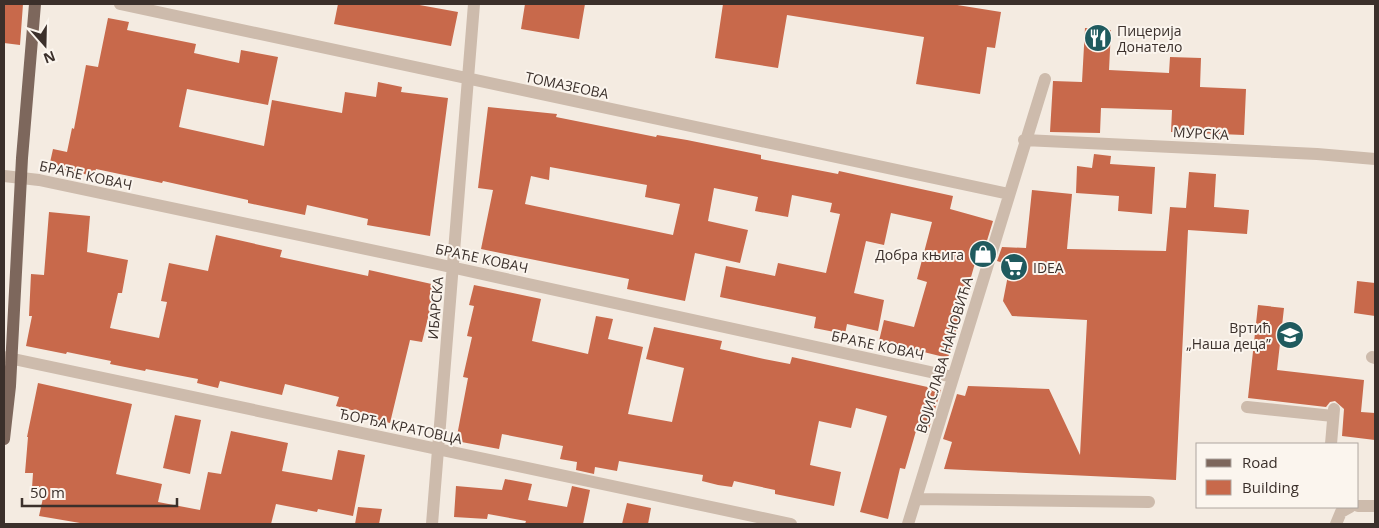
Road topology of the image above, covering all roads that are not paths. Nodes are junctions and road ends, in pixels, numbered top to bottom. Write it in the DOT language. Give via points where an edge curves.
graph roads {
  1 [pos="36,4"];
  2 [pos="120,4"];
  3 [pos="474,4"];
  4 [pos="1045,79"];
  5 [pos="467,80"];
  6 [pos="1024,140"];
  7 [pos="1375,159"];
  8 [pos="4,176"];
  9 [pos="20,178"];
  10 [pos="1009,194"];
  11 [pos="454,268"];
  12 [pos="8,358"];
  13 [pos="953,377"];
  14 [pos="1247,406"];
  15 [pos="4,439"];
  16 [pos="1331,443"];
  17 [pos="437,449"];
  18 [pos="916,499"];
  19 [pos="1150,502"];
  20 [pos="1359,506"];
  21 [pos="1375,506"];
  22 [pos="1345,508"];
  23 [pos="432,524"];
  24 [pos="791,524"];
  25 [pos="908,524"];
  26 [pos="1336,524"];
  1 -- 9 [label="main road"];
  2 -- 5 [label="street, ТОМАЗЕОВА"];
  3 -- 5 [label="street, ИБАРСКА"];
  4 -- 6 [label="street, ВОЈИСЛАВА НАНОВИЋА"];
  5 -- 10 [label="street, ТОМАЗЕОВА"];
  5 -- 11 [label="street, ИБАРСКА"];
  6 -- 7 [label="street, МУРСКА"];
  6 -- 10 [label="street, ВОЈИСЛАВА НАНОВИЋА"];
  8 -- 9 [label="street, БРАЋЕ КОВАЧ"];
  9 -- 11 [label="street, БРАЋЕ КОВАЧ"];
  9 -- 12 [label="main road"];
  10 -- 13 [label="street, ВОЈИСЛАВА НАНОВИЋА"];
  11 -- 13 [label="street, БРАЋЕ КОВАЧ"];
  11 -- 17 [label="street, ИБАРСКА"];
  12 -- 15 [label="main road"];
  12 -- 17 [label="street, ЂОРЂА КРАТОВЦА"];
  13 -- 18 [label="street, ВОЈИСЛАВА НАНОВИЋА"];
  14 -- 16 [label="street" via="1333,412"];
  17 -- 23 [label="street, ИБАРСКА"];
  17 -- 24 [label="street, ЂОРЂА КРАТОВЦА"];
  18 -- 19 [label="street"];
  18 -- 25 [label="street, ВОЈИСЛАВА НАНОВИЋА"];
  20 -- 21 [label="street"];
  22 -- 26 [label="street"];
}
